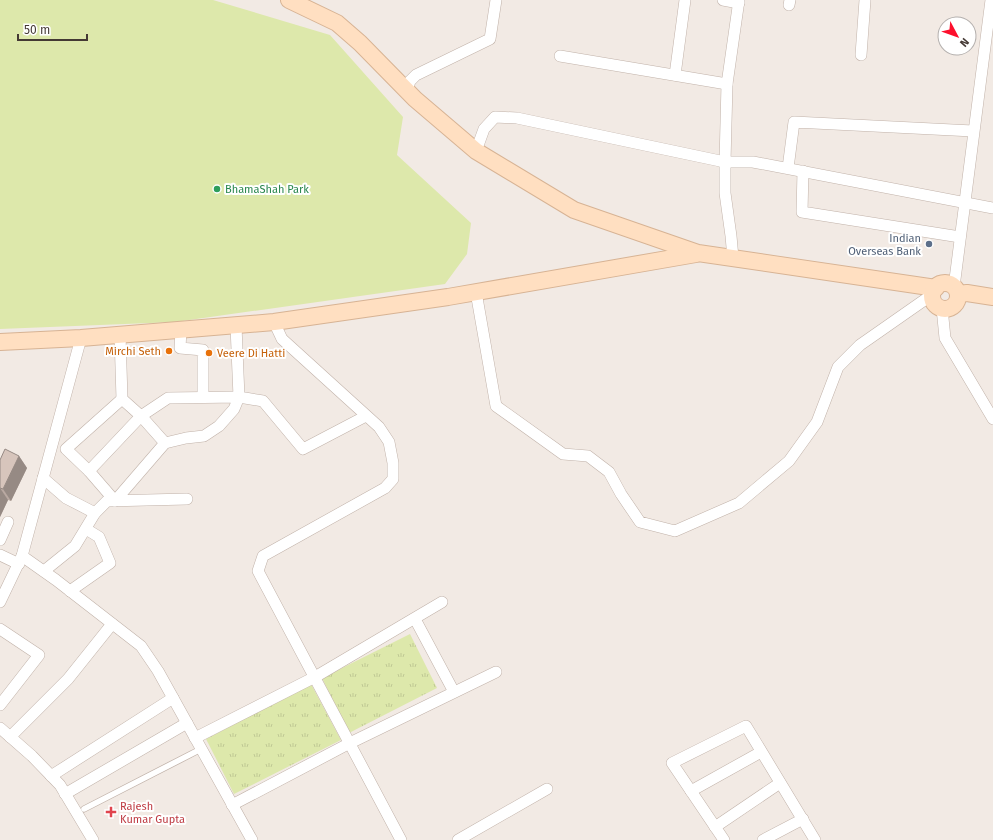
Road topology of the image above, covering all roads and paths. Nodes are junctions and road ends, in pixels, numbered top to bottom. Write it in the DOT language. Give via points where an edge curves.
graph roads {
  1 [pos="289,0"];
  2 [pos="493,0"];
  3 [pos="684,0"];
  4 [pos="723,0"];
  5 [pos="865,0"];
  6 [pos="991,0"];
  7 [pos="739,1"];
  8 [pos="860,55"];
  9 [pos="560,56"];
  10 [pos="675,75"];
  11 [pos="727,84"];
  12 [pos="407,91"];
  13 [pos="973,131"];
  14 [pos="476,152"];
  15 [pos="725,162"];
  16 [pos="788,168"];
  17 [pos="803,171"];
  18 [pos="964,203"];
  19 [pos="993,208"];
  20 [pos="960,237"];
  21 [pos="698,253"];
  22 [pos="733,258"];
  23 [pos="956,290"];
  24 [pos="934,291"];
  25 [pos="476,292"];
  26 [pos="993,297"];
  27 [pos="942,308"];
  28 [pos="274,322"];
  29 [pos="236,326"];
  30 [pos="181,330"];
  31 [pos="120,335"];
  32 [pos="81,338"];
  33 [pos="0,342"];
  34 [pos="203,397"];
  35 [pos="239,397"];
  36 [pos="122,400"];
  37 [pos="141,416"];
  38 [pos="366,416"];
  39 [pos="993,419"];
  40 [pos="165,443"];
  41 [pos="89,471"];
  42 [pos="43,478"];
  43 [pos="187,499"];
  44 [pos="115,501"];
  45 [pos="95,514"];
  46 [pos="8,522"];
  47 [pos="86,529"];
  48 [pos="0,540"];
  49 [pos="0,555"];
  50 [pos="20,560"];
  51 [pos="44,572"];
  52 [pos="70,591"];
  53 [pos="0,602"];
  54 [pos="442,602"];
  55 [pos="415,619"];
  56 [pos="112,624"];
  57 [pos="0,629"];
  58 [pos="496,672"];
  59 [pos="315,677"];
  60 [pos="454,692"];
  61 [pos="173,698"];
  62 [pos="0,705"];
  63 [pos="187,723"];
  64 [pos="0,728"];
  65 [pos="10,737"];
  66 [pos="195,738"];
  67 [pos="350,743"];
  68 [pos="201,748"];
  69 [pos="761,752"];
  70 [pos="51,776"];
  71 [pos="780,783"];
  72 [pos="548,789"];
  73 [pos="691,791"];
  74 [pos="65,794"];
  75 [pos="232,805"];
  76 [pos="81,812"];
  77 [pos="803,819"];
  78 [pos="715,827"];
  79 [pos="94,840"];
  80 [pos="252,840"];
  81 [pos="401,840"];
  82 [pos="458,840"];
  83 [pos="724,840"];
  84 [pos="763,840"];
  85 [pos="815,840"];
  1 -- 12 [label="street" via="337,23"];
  2 -- 12 [label="street" via="490,39 416,75"];
  3 -- 10 [label="street"];
  4 -- 7 [label="street"];
  5 -- 8 [label="street"];
  6 -- 13 [label="street"];
  7 -- 11 [label="street"];
  9 -- 10 [label="street"];
  10 -- 11 [label="street"];
  11 -- 15 [label="street"];
  12 -- 14 [label="street"];
  13 -- 16 [label="street" via="794,122"];
  13 -- 18 [label="street"];
  14 -- 15 [label="street" via="484,129 495,117 517,118"];
  14 -- 21 [label="street" via="574,210"];
  15 -- 16 [label="street" via="753,162"];
  15 -- 22 [label="street" via="725,193"];
  16 -- 17 [label="street"];
  17 -- 18 [label="street"];
  17 -- 20 [label="street" via="802,212"];
  18 -- 19 [label="street"];
  18 -- 20 [label="street"];
  20 -- 23 [label="street"];
  21 -- 22 [label="street"];
  21 -- 25 [label="street"];
  22 -- 24 [label="street"];
  23 -- 24 [label="street" via="946,283"];
  23 -- 26 [label="street"];
  23 -- 27 [label="street" via="958,298 954,305"];
  24 -- 25 [label="street" via="860,345 838,367 817,422 789,461 739,503 675,530 640,522 609,472 588,456 563,454 496,406"];
  24 -- 27 [label="street" via="934,302"];
  25 -- 28 [label="street"];
  27 -- 39 [label="street" via="945,338"];
  28 -- 29 [label="street"];
  28 -- 38 [label="street" via="282,339"];
  29 -- 30 [label="street"];
  29 -- 35 [label="street"];
  30 -- 31 [label="street"];
  30 -- 34 [label="street" via="180,348 203,350"];
  31 -- 32 [label="street"];
  31 -- 36 [label="street"];
  32 -- 33 [label="street"];
  32 -- 42 [label="street"];
  34 -- 35 [label="street"];
  34 -- 37 [label="street" via="168,398"];
  35 -- 38 [label="street" via="263,401 303,449"];
  35 -- 40 [label="street" via="234,409 220,426 204,436"];
  36 -- 37 [label="street"];
  36 -- 41 [label="street" via="66,448"];
  37 -- 40 [label="street"];
  37 -- 41 [label="street"];
  38 -- 59 [label="street" via="379,427 388,442 393,463 393,479 386,488 263,556 258,571"];
  40 -- 44 [label="street"];
  41 -- 44 [label="street"];
  42 -- 45 [label="street" via="66,498"];
  42 -- 50 [label="street"];
  43 -- 44 [label="street"];
  44 -- 45 [label="street" via="107,501"];
  45 -- 47 [label="street"];
  46 -- 48 [label="street"];
  47 -- 51 [label="street" via="75,546"];
  47 -- 52 [label="street" via="99,537 110,563"];
  49 -- 50 [label="street"];
  50 -- 51 [label="street"];
  50 -- 53 [label="street"];
  51 -- 52 [label="street"];
  52 -- 56 [label="street"];
  54 -- 55 [label="street"];
  55 -- 59 [label="street"];
  55 -- 60 [label="street"];
  56 -- 61 [label="street" via="141,646"];
  56 -- 65 [label="street" via="68,679"];
  57 -- 62 [label="street" via="39,655"];
  58 -- 60 [label="street"];
  59 -- 66 [label="street"];
  59 -- 67 [label="street"];
  60 -- 67 [label="street"];
  61 -- 63 [label="street"];
  61 -- 70 [label="street"];
  63 -- 66 [label="street"];
  63 -- 74 [label="street"];
  64 -- 65 [label="street"];
  65 -- 70 [label="street"];
  66 -- 68 [label="street"];
  67 -- 75 [label="street"];
  67 -- 81 [label="street"];
  68 -- 75 [label="street"];
  68 -- 76 [label="lane"];
  69 -- 71 [label="street"];
  69 -- 73 [label="street"];
  69 -- 73 [label="street" via="746,726 672,763"];
  70 -- 74 [label="street"];
  71 -- 77 [label="street"];
  71 -- 78 [label="street"];
  72 -- 82 [label="street"];
  73 -- 78 [label="street"];
  74 -- 76 [label="street"];
  75 -- 80 [label="street"];
  76 -- 79 [label="street"];
  77 -- 84 [label="street"];
  77 -- 85 [label="street"];
  78 -- 83 [label="street"];
}
